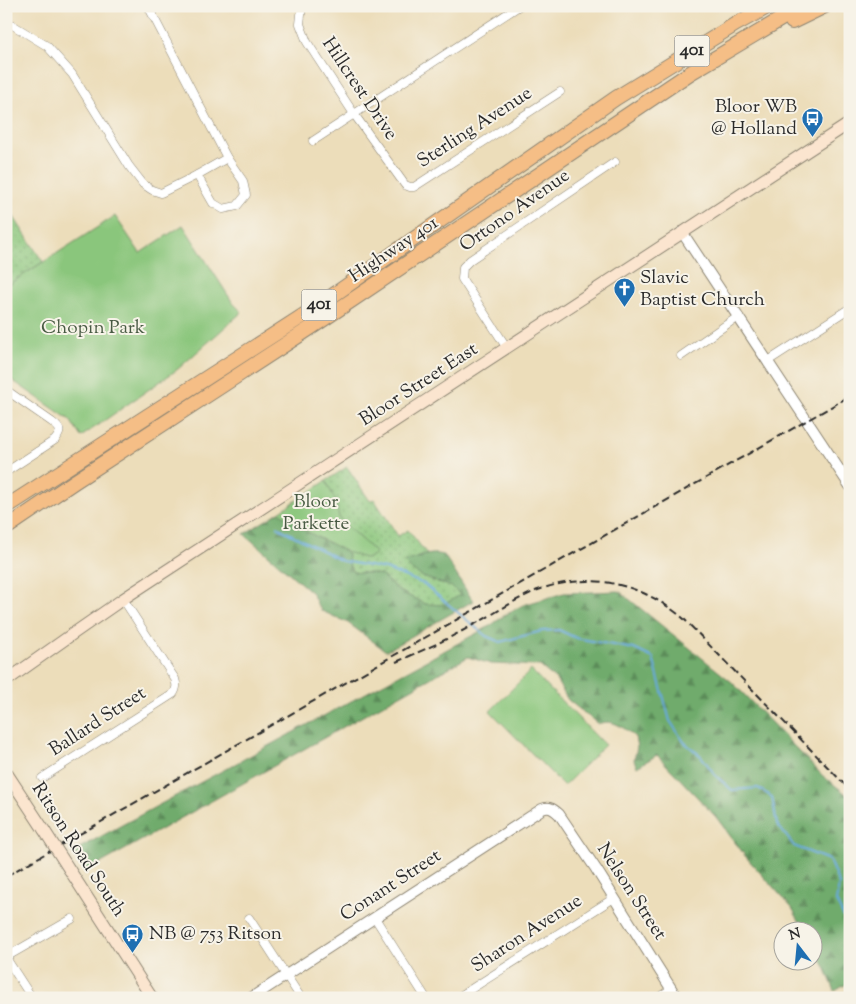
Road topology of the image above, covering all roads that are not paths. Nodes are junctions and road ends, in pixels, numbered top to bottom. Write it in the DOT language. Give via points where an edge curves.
graph roads {
  1 [pos="148,6"];
  2 [pos="302,6"];
  3 [pos="519,6"];
  4 [pos="769,6"];
  5 [pos="803,6"];
  6 [pos="825,6"];
  7 [pos="6,21"];
  8 [pos="690,73"];
  9 [pos="560,92"];
  10 [pos="354,114"];
  11 [pos="850,123"];
  12 [pos="313,141"];
  13 [pos="227,158"];
  14 [pos="615,162"];
  15 [pos="197,175"];
  16 [pos="405,185"];
  17 [pos="682,232"];
  18 [pos="850,308"];
  19 [pos="739,316"];
  20 [pos="507,348"];
  21 [pos="681,356"];
  22 [pos="768,361"];
  23 [pos="6,390"];
  24 [pos="6,472"];
  25 [pos="850,486"];
  26 [pos="6,507"];
  27 [pos="6,528"];
  28 [pos="122,600"];
  29 [pos="7,680"];
  30 [pos="6,772"];
  31 [pos="42,778"];
  32 [pos="552,808"];
  33 [pos="614,898"];
  34 [pos="248,918"];
  35 [pos="375,918"];
  36 [pos="72,919"];
  37 [pos="6,957"];
  38 [pos="286,975"];
  39 [pos="674,993"];
  40 [pos="32,998"];
  41 [pos="152,998"];
  42 [pos="251,998"];
  43 [pos="301,998"];
  44 [pos="426,998"];
  45 [pos="457,998"];
  46 [pos="658,998"];
  1 -- 13 [label="street"];
  2 -- 10 [label="street, Hillcrest Drive" via="300,24 307,42"];
  3 -- 10 [label="street"];
  4 -- 26 [label="highway, Highway 401 / 401" via="616,98 312,310"];
  5 -- 8 [label="highway, Highway 401 / 401"];
  6 -- 8 [label="highway"];
  7 -- 15 [label="street" via="47,46 72,74 129,166 144,184 162,193"];
  8 -- 27 [label="highway, Highway 401 / 401"];
  9 -- 16 [label="street, Sterling Avenue" via="414,187"];
  10 -- 12 [label="street"];
  10 -- 16 [label="street, Hillcrest Drive"];
  11 -- 17 [label="main road, Bloor Street East"];
  13 -- 15 [label="street"];
  13 -- 15 [label="street" via="243,181 246,195 237,206 222,209 213,203"];
  14 -- 20 [label="street, Ortono Avenue" via="463,267 462,279"];
  17 -- 19 [label="street"];
  17 -- 20 [label="main road, Bloor Street East"];
  18 -- 22 [label="street"];
  19 -- 21 [label="street"];
  19 -- 22 [label="street"];
  20 -- 28 [label="main road, Bloor Street East"];
  22 -- 25 [label="street"];
  23 -- 24 [label="street" via="59,427 60,435"];
  28 -- 29 [label="main road, Bloor Street East"];
  28 -- 31 [label="street, Ballard Street" via="175,679 173,694"];
  30 -- 41 [label="main road, Ritson Road South, bridge"];
  32 -- 33 [label="street, Nelson Street"];
  32 -- 35 [label="street, Conant Street" via="542,809"];
  33 -- 39 [label="street, Nelson Street"];
  33 -- 45 [label="street, Sharon Avenue"];
  34 -- 38 [label="street"];
  35 -- 38 [label="street, Conant Street"];
  35 -- 44 [label="street"];
  36 -- 37 [label="street"];
  37 -- 40 [label="street"];
  38 -- 42 [label="street, Conant Street"];
  38 -- 43 [label="street"];
  39 -- 46 [label="street"];
}
